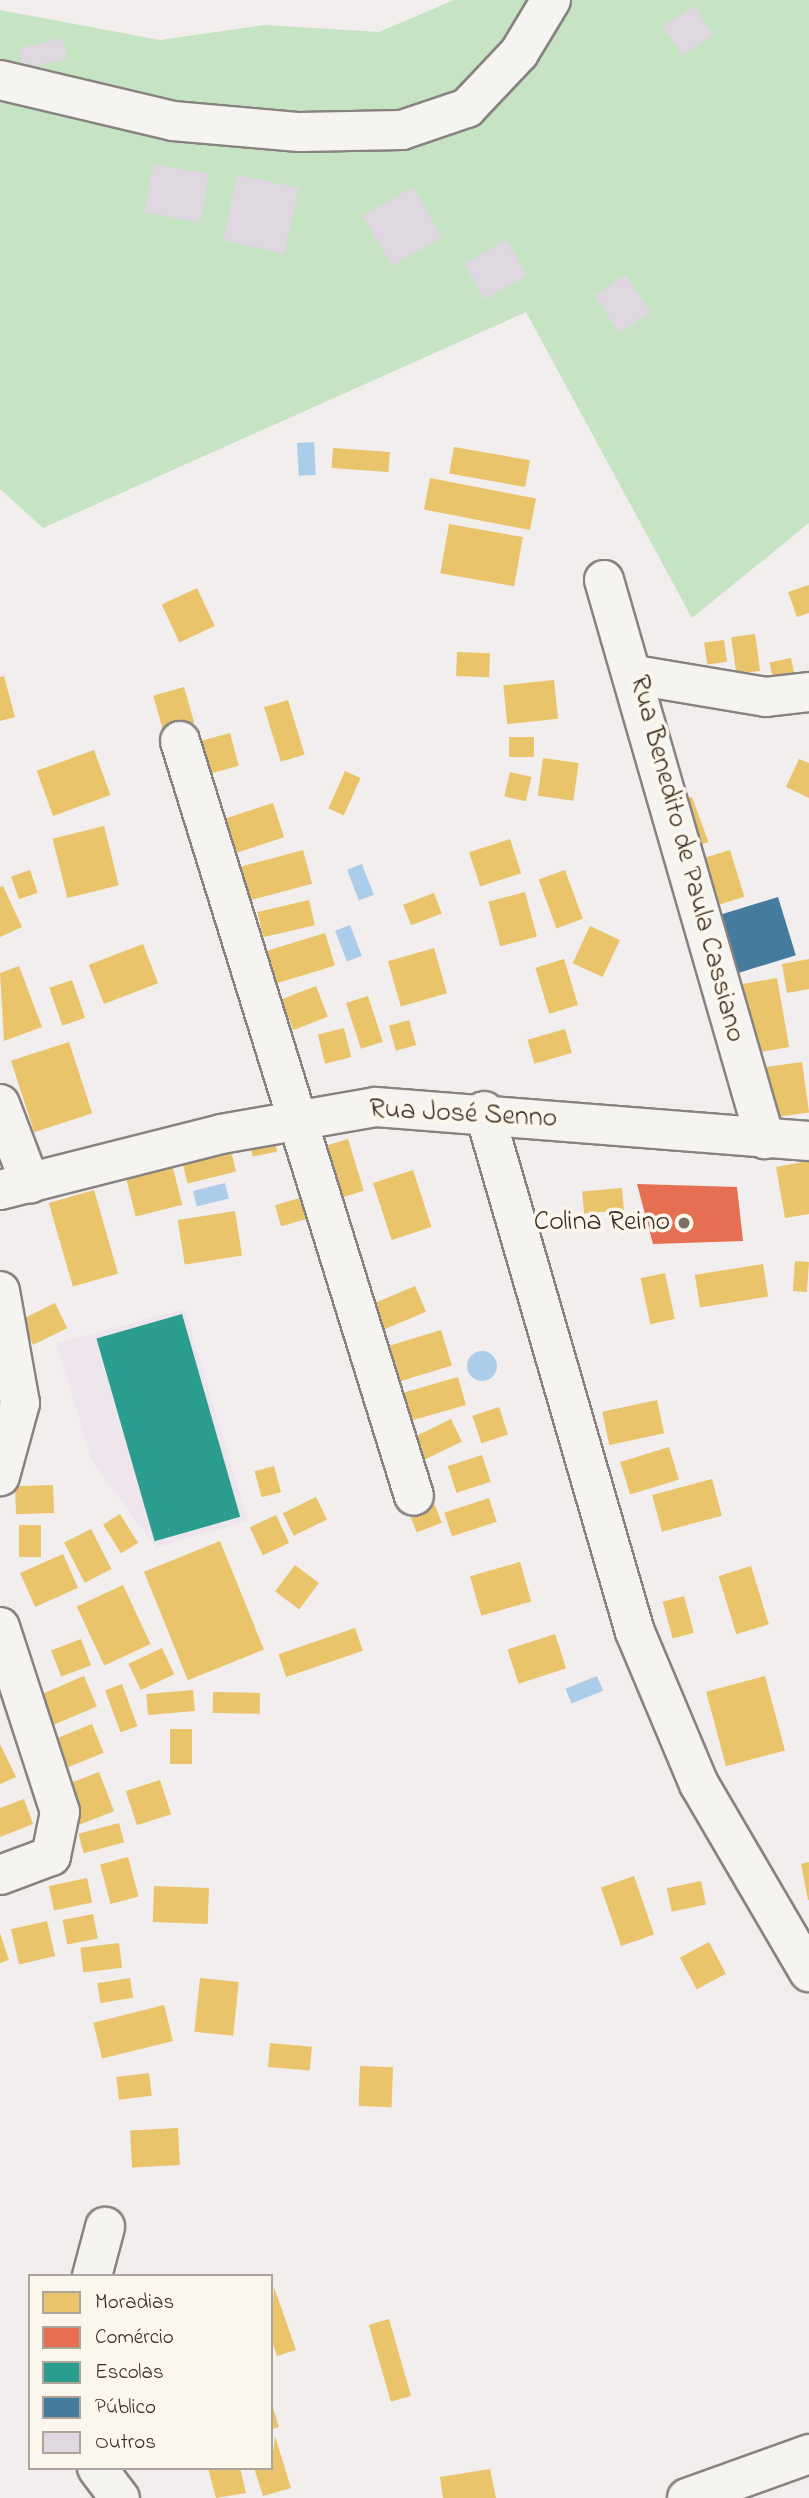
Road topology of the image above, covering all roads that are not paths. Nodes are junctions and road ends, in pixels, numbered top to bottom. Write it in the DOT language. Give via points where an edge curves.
graph roads {
  1 [pos="551,0"];
  2 [pos="0,80"];
  3 [pos="604,579"];
  4 [pos="635,675"];
  5 [pos="809,692"];
  6 [pos="180,741"];
  7 [pos="0,1104"];
  8 [pos="484,1111"];
  9 [pos="293,1121"];
  10 [pos="765,1139"];
  11 [pos="809,1141"];
  12 [pos="15,1186"];
  13 [pos="0,1291"];
  14 [pos="0,1476"];
  15 [pos="415,1496"];
  16 [pos="0,1627"];
  17 [pos="0,1875"];
  18 [pos="809,1972"];
  19 [pos="105,2227"];
  20 [pos="93,2274"];
  21 [pos="809,2454"];
  22 [pos="99,2470"];
  23 [pos="120,2498"];
  24 [pos="687,2498"];
  1 -- 2 [label="street" via="519,53 467,108 402,130 300,132 173,121"];
  3 -- 4 [label="street, Rua Benedito de Paula Cassiano"];
  4 -- 5 [label="street" via="766,697"];
  4 -- 10 [label="street, Rua Benedito de Paula Cassiano"];
  6 -- 9 [label="street"];
  7 -- 12 [label="street"];
  8 -- 9 [label="street, Rua José Senno" via="376,1107"];
  8 -- 10 [label="street, Rua José Senno"];
  8 -- 18 [label="street" via="635,1632 699,1784"];
  9 -- 12 [label="street, Rua José Senno"];
  9 -- 15 [label="street"];
  10 -- 11 [label="street, Rua José Senno"];
  13 -- 14 [label="street" via="20,1402"];
  16 -- 17 [label="street" via="60,1812 51,1857"];
  19 -- 20 [label="street"];
  21 -- 24 [label="street"];
  22 -- 23 [label="street"];
}
